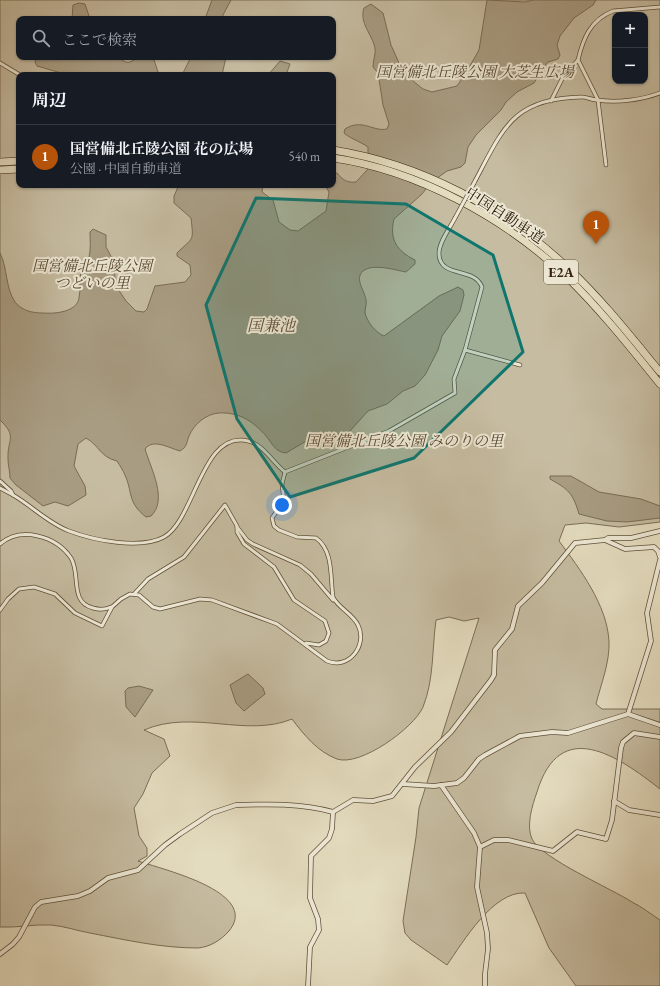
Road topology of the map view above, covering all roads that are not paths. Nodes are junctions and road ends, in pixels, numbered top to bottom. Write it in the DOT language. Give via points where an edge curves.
graph roads {
  1 [pos="660,7"];
  2 [pos="578,60"];
  3 [pos="0,63"];
  4 [pos="16,73"];
  5 [pos="660,93"];
  6 [pos="598,100"];
  7 [pos="551,101"];
  8 [pos="336,151"];
  9 [pos="336,158"];
  10 [pos="363,160"];
  11 [pos="16,161"];
  12 [pos="0,162"];
  13 [pos="606,165"];
  14 [pos="16,169"];
  15 [pos="0,170"];
  16 [pos="438,186"];
  17 [pos="465,350"];
  18 [pos="520,365"];
  19 [pos="660,372"];
  20 [pos="660,384"];
  21 [pos="285,472"];
  22 [pos="0,481"];
  23 [pos="0,488"];
  24 [pos="13,495"];
  25 [pos="237,526"];
  26 [pos="660,531"];
  27 [pos="605,540"];
  28 [pos="0,544"];
  29 [pos="660,559"];
  30 [pos="135,593"];
  31 [pos="335,601"];
  32 [pos="112,607"];
  33 [pos="0,610"];
  34 [pos="304,642"];
  35 [pos="628,714"];
  36 [pos="660,725"];
  37 [pos="660,737"];
  38 [pos="403,784"];
  39 [pos="441,785"];
  40 [pos="614,801"];
  41 [pos="333,812"];
  42 [pos="660,815"];
  43 [pos="480,847"];
  44 [pos="0,954"];
  45 [pos="308,986"];
  46 [pos="486,986"];
  1 -- 2 [label="street" via="613,11 606,14 586,34"];
  2 -- 6 [label="street"];
  2 -- 7 [label="street" via="563,77"];
  3 -- 4 [label="street"];
  5 -- 6 [label="street" via="641,98"];
  6 -- 7 [label="street" via="583,97"];
  6 -- 13 [label="street"];
  7 -- 17 [label="street, bridge" via="520,112 509,122 441,246 441,261 450,270 471,275 482,287"];
  8 -- 10 [label="highway, 中国自動車道 / E2A"];
  9 -- 10 [label="highway, 中国自動車道 / E2A"];
  10 -- 16 [label="highway, 中国自動車道 / E2A" via="389,164"];
  11 -- 12 [label="highway"];
  14 -- 15 [label="highway"];
  16 -- 19 [label="highway, 中国自動車道 / E2A" via="503,217 549,251 590,290"];
  16 -- 20 [label="highway, 中国自動車道 / E2A" via="546,258 604,316"];
  17 -- 18 [label="street"];
  17 -- 21 [label="street" via="454,379 455,393 389,431"];
  21 -- 24 [label="street" via="253,442 238,439 228,441 210,462 175,528 163,537 140,543 98,538 69,531 45,518"];
  21 -- 31 [label="street" via="282,484 284,501 272,518 273,523 279,530 296,537 312,537 320,542 331,566 331,585"];
  22 -- 24 [label="street"];
  23 -- 24 [label="street"];
  25 -- 30 [label="street" via="225,505 184,557 148,579"];
  25 -- 31 [label="street" via="253,544 300,565"];
  25 -- 34 [label="street" via="237,532 244,544 274,567 294,600 326,623 329,636 324,643 315,645"];
  26 -- 27 [label="street" via="631,538"];
  27 -- 29 [label="street" via="625,549 654,547"];
  27 -- 38 [label="street" via="575,543 542,583 522,600 512,629 495,650 494,675 486,688 443,740 415,767"];
  28 -- 32 [label="street" via="22,535 47,540 71,558 75,569 77,592 82,602 95,609 104,610"];
  29 -- 35 [label="street" via="647,614 651,642"];
  30 -- 32 [label="street" via="125,596"];
  30 -- 34 [label="street" via="156,608 200,599 218,601 277,624"];
  31 -- 34 [label="street" via="358,624 361,640 356,652 344,661 330,662"];
  32 -- 33 [label="street" via="102,626 75,613 54,594 29,587 16,591"];
  35 -- 36 [label="street"];
  35 -- 39 [label="street" via="575,732 520,736 485,754 464,778 456,783"];
  37 -- 40 [label="street" via="634,733 623,742"];
  38 -- 39 [label="street"];
  38 -- 41 [label="street" via="388,798 373,801 353,800"];
  39 -- 43 [label="street" via="474,833"];
  40 -- 42 [label="street" via="629,810"];
  40 -- 43 [label="street" via="606,839 577,832 553,851 508,840 494,840"];
  41 -- 44 [label="street" via="292,805 236,805 212,813 165,845 138,870 108,878 78,896 41,902 35,907 20,937"];
  41 -- 45 [label="street" via="329,838 311,856 310,898 318,919 319,930 310,947"];
  43 -- 46 [label="street" via="477,887 487,933"];
}
